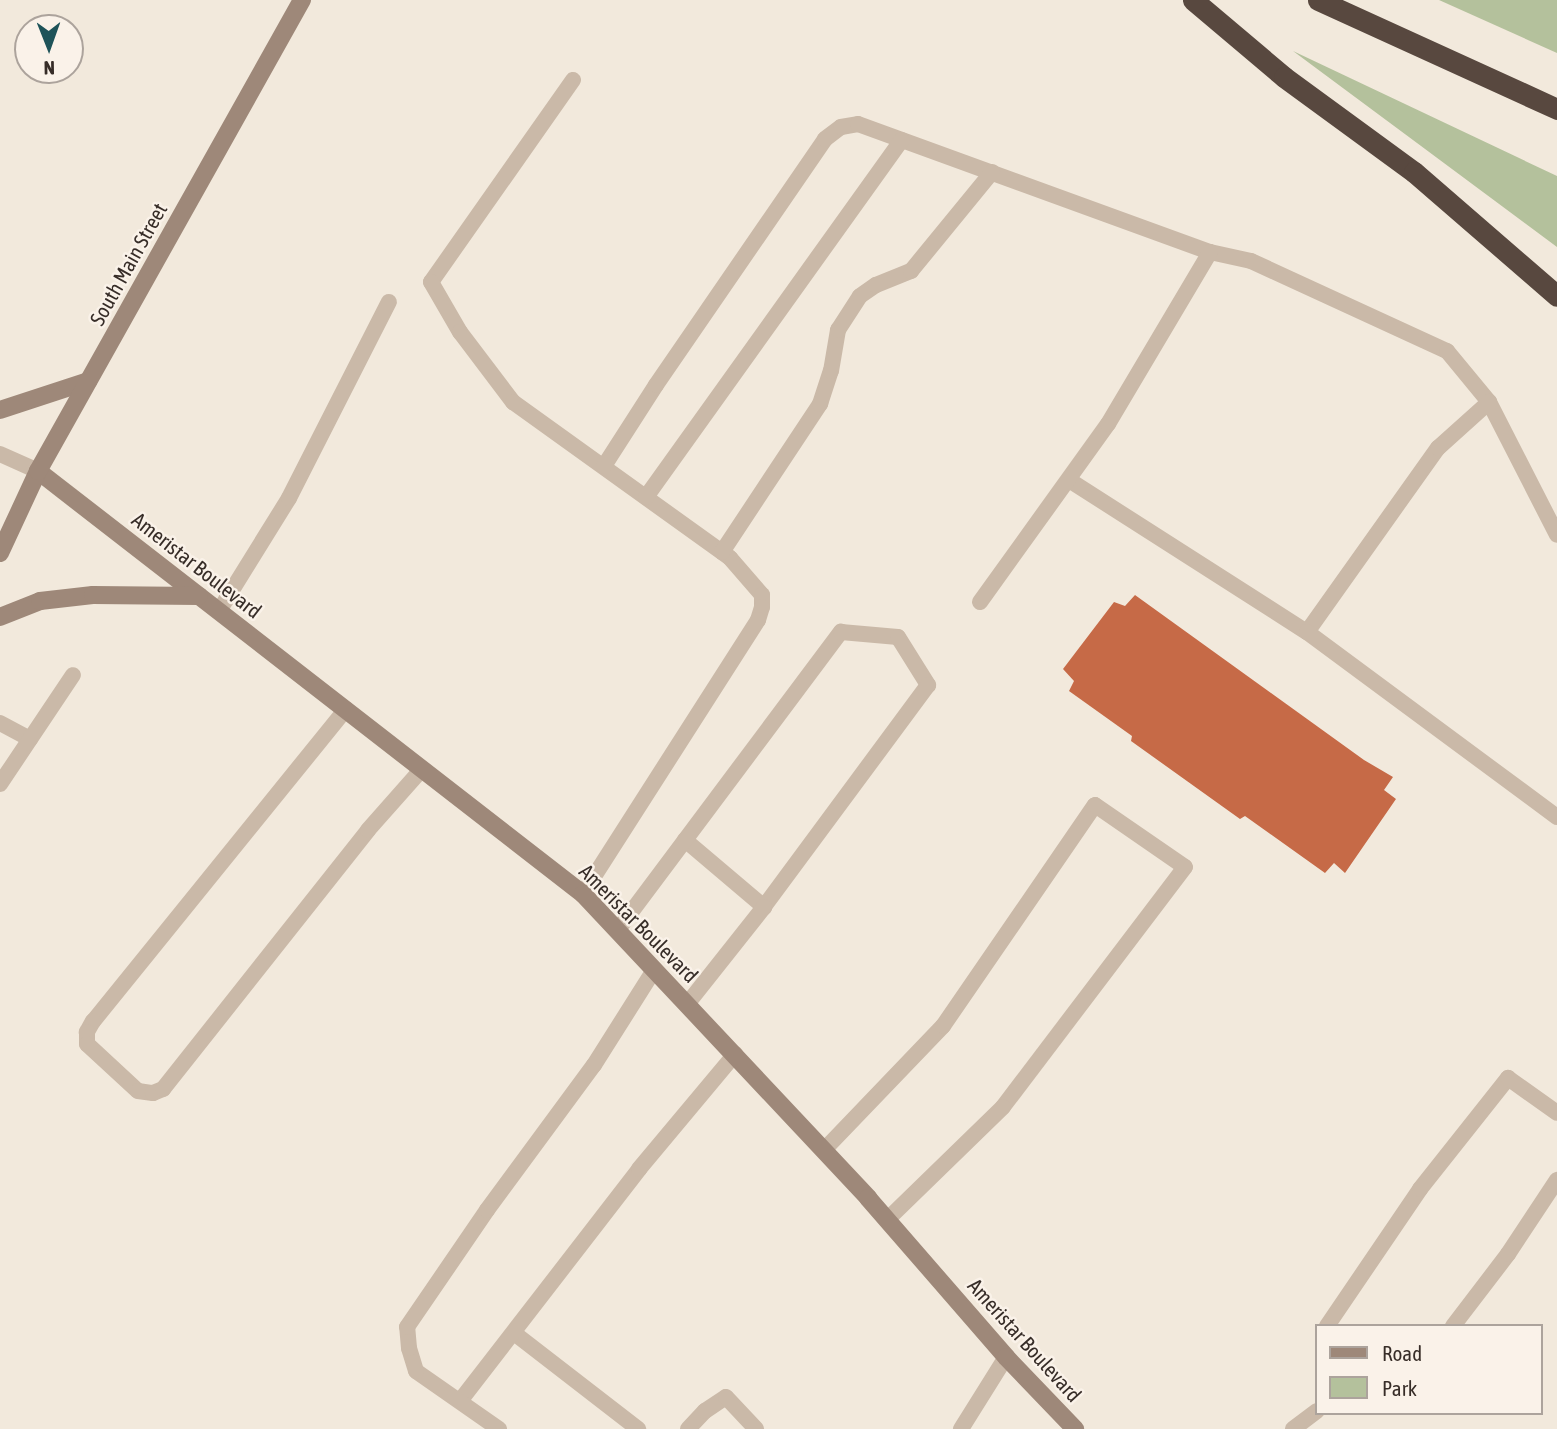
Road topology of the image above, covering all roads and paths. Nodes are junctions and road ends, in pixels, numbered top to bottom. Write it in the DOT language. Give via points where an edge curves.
graph roads {
  1 [pos="302,0"];
  2 [pos="1193,0"];
  3 [pos="1318,0"];
  4 [pos="573,80"];
  5 [pos="1557,109"];
  6 [pos="902,140"];
  7 [pos="992,172"];
  8 [pos="1210,253"];
  9 [pos="1557,296"];
  10 [pos="389,302"];
  11 [pos="88,381"];
  12 [pos="1489,402"];
  13 [pos="0,410"];
  14 [pos="0,454"];
  15 [pos="604,466"];
  16 [pos="38,471"];
  17 [pos="1069,480"];
  18 [pos="646,497"];
  19 [pos="1557,535"];
  20 [pos="722,552"];
  21 [pos="0,553"];
  22 [pos="199,596"];
  23 [pos="980,602"];
  24 [pos="219,611"];
  25 [pos="0,617"];
  26 [pos="1307,632"];
  27 [pos="73,675"];
  28 [pos="346,709"];
  29 [pos="0,723"];
  30 [pos="30,739"];
  31 [pos="422,769"];
  32 [pos="0,784"];
  33 [pos="1557,817"];
  34 [pos="685,840"];
  35 [pos="583,894"];
  36 [pos="764,907"];
  37 [pos="617,931"];
  38 [pos="654,970"];
  39 [pos="687,1004"];
  40 [pos="735,1054"];
  41 [pos="1557,1112"];
  42 [pos="824,1150"];
  43 [pos="1557,1180"];
  44 [pos="887,1220"];
  45 [pos="1328,1324"];
  46 [pos="1455,1324"];
  47 [pos="514,1333"];
  48 [pos="1006,1357"];
  49 [pos="460,1401"];
  50 [pos="1316,1412"];
  51 [pos="499,1429"];
  52 [pos="638,1429"];
  53 [pos="688,1429"];
  54 [pos="756,1429"];
  55 [pos="961,1429"];
  56 [pos="1074,1429"];
  57 [pos="1293,1429"];
  1 -- 11 [label="street, South Main Street"];
  2 -- 9 [label="highway" via="1284,77 1414,172"];
  3 -- 5 [label="highway"];
  4 -- 15 [label="lane" via="431,282 460,332 513,402"];
  6 -- 7 [label="lane"];
  6 -- 15 [label="lane" via="858,124 841,127 825,139"];
  6 -- 18 [label="lane"];
  7 -- 8 [label="lane"];
  7 -- 20 [label="lane" via="911,271 860,296 838,330 820,404"];
  8 -- 12 [label="lane" via="1251,261 1447,351"];
  8 -- 17 [label="lane" via="1132,387"];
  10 -- 24 [label="lane" via="289,498"];
  11 -- 13 [label="street"];
  11 -- 16 [label="street, South Main Street"];
  12 -- 19 [label="lane"];
  12 -- 26 [label="lane" via="1438,448"];
  14 -- 16 [label="lane, Ameristar Boulevard"];
  15 -- 18 [label="lane"];
  16 -- 21 [label="street, South Main Street"];
  16 -- 22 [label="street, Ameristar Boulevard"];
  17 -- 23 [label="lane"];
  17 -- 26 [label="lane"];
  18 -- 20 [label="lane"];
  20 -- 35 [label="lane" via="762,595 758,620"];
  22 -- 24 [label="street, Ameristar Boulevard"];
  22 -- 25 [label="street" via="93,595 40,601"];
  24 -- 28 [label="street, Ameristar Boulevard"];
  26 -- 33 [label="lane"];
  27 -- 30 [label="lane"];
  28 -- 31 [label="street, Ameristar Boulevard"];
  28 -- 31 [label="lane" via="93,1021 87,1044 138,1091 163,1089 368,830"];
  29 -- 30 [label="lane"];
  30 -- 32 [label="lane"];
  31 -- 35 [label="street, Ameristar Boulevard"];
  34 -- 36 [label="lane"];
  34 -- 36 [label="lane" via="841,632 898,637 928,685"];
  34 -- 37 [label="lane"];
  35 -- 37 [label="street, Ameristar Boulevard"];
  36 -- 39 [label="lane"];
  37 -- 38 [label="street, Ameristar Boulevard"];
  38 -- 39 [label="street, Ameristar Boulevard"];
  38 -- 49 [label="lane" via="594,1065 407,1327 416,1371"];
  39 -- 40 [label="street, Ameristar Boulevard"];
  40 -- 42 [label="street, Ameristar Boulevard"];
  40 -- 47 [label="lane" via="639,1169"];
  41 -- 45 [label="lane" via="1508,1078 1420,1189"];
  42 -- 44 [label="street, Ameristar Boulevard"];
  42 -- 44 [label="lane" via="943,1026 1095,806 1185,867 1003,1107"];
  43 -- 46 [label="lane"];
  44 -- 48 [label="street, Ameristar Boulevard"];
  47 -- 49 [label="lane"];
  47 -- 52 [label="lane"];
  48 -- 55 [label="lane"];
  48 -- 56 [label="street, Ameristar Boulevard"];
  49 -- 51 [label="lane"];
  50 -- 57 [label="lane"];
  53 -- 54 [label="lane" via="705,1410 726,1397"];
}
